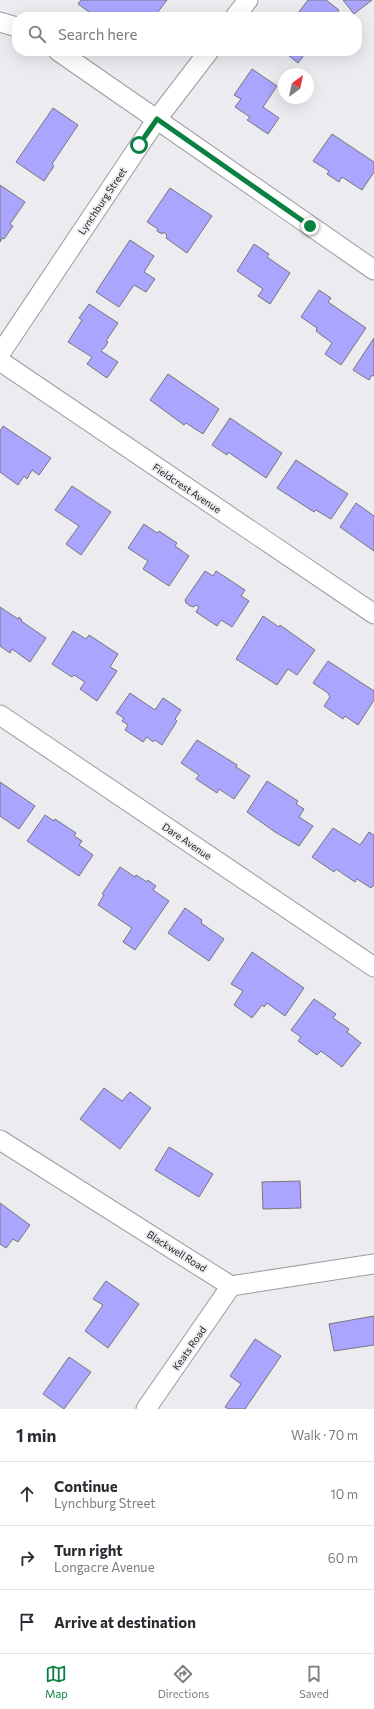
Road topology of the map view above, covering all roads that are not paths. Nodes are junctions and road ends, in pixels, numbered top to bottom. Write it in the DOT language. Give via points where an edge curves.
graph roads {
  1 [pos="248,0"];
  2 [pos="239,12"];
  3 [pos="0,22"];
  4 [pos="12,26"];
  5 [pos="65,56"];
  6 [pos="205,56"];
  7 [pos="157,119"];
  8 [pos="374,270"];
  9 [pos="0,354"];
  10 [pos="0,361"];
  11 [pos="374,614"];
  12 [pos="0,715"];
  13 [pos="374,967"];
  14 [pos="0,1140"];
  15 [pos="374,1264"];
  16 [pos="231,1286"];
  17 [pos="146,1409"];
  1 -- 2 [label="street"];
  3 -- 4 [label="street"];
  5 -- 7 [label="street"];
  6 -- 7 [label="street, Lynchburg Street"];
  7 -- 8 [label="street"];
  7 -- 9 [label="street, Lynchburg Street"];
  10 -- 11 [label="street, Fieldcrest Avenue"];
  12 -- 13 [label="street, Dare Avenue"];
  14 -- 16 [label="street, Blackwell Road"];
  15 -- 16 [label="street"];
  16 -- 17 [label="street, Keats Road"];
}
